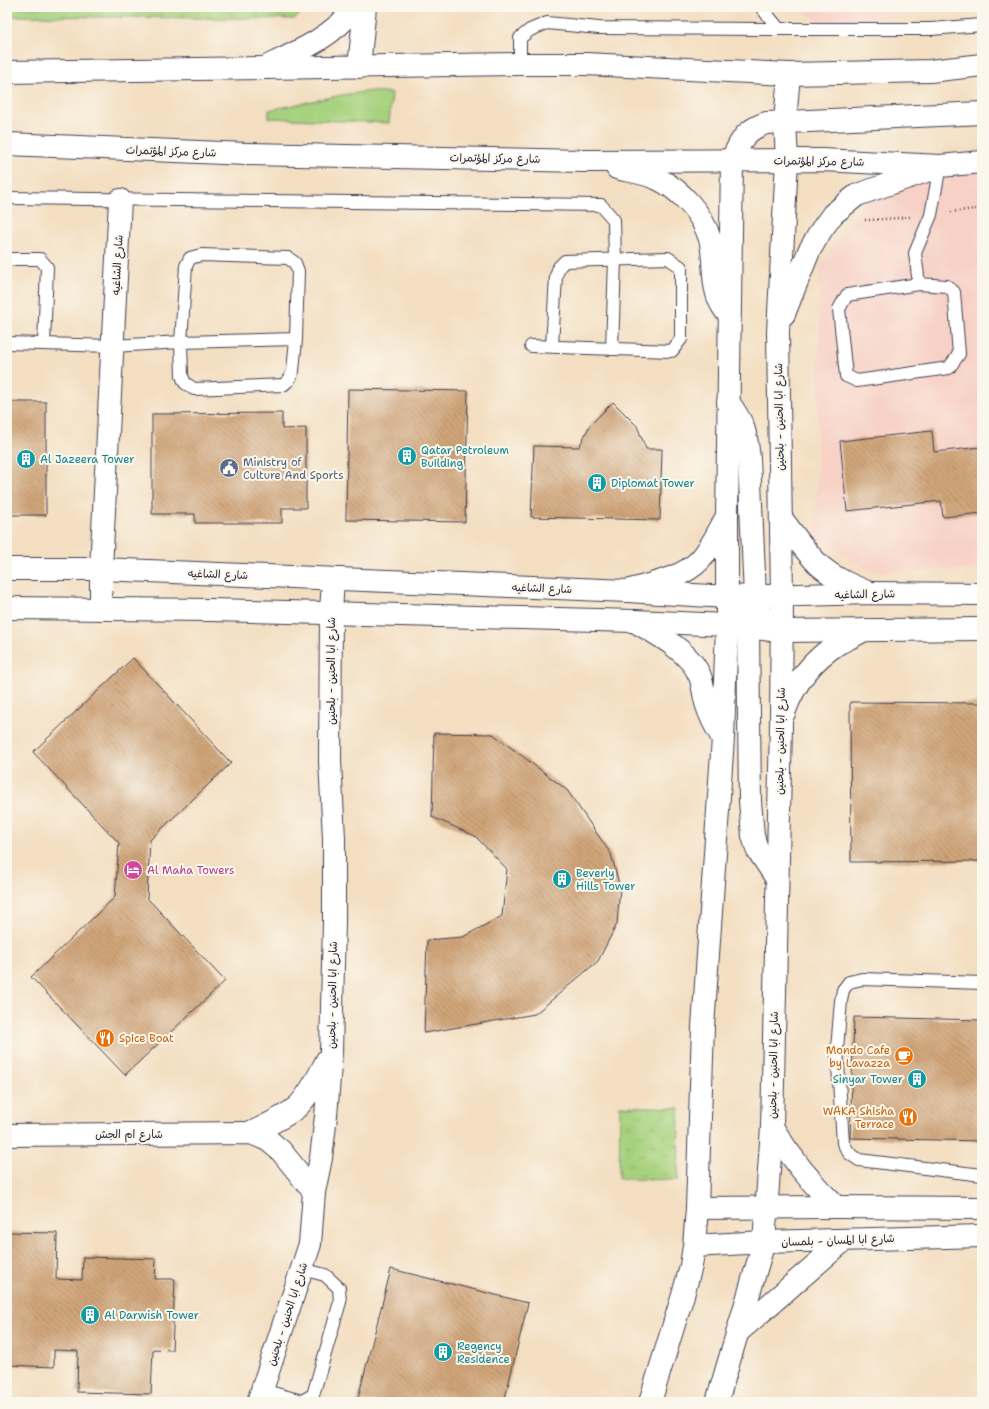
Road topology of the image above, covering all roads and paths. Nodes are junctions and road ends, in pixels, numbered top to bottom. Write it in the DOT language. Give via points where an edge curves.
graph roads {
  1 [pos="356,7"];
  2 [pos="365,7"];
  3 [pos="760,7"];
  4 [pos="982,25"];
  5 [pos="779,28"];
  6 [pos="765,29"];
  7 [pos="520,64"];
  8 [pos="982,65"];
  9 [pos="359,67"];
  10 [pos="262,68"];
  11 [pos="7,72"];
  12 [pos="789,74"];
  13 [pos="982,113"];
  14 [pos="785,122"];
  15 [pos="7,144"];
  16 [pos="732,159"];
  17 [pos="584,160"];
  18 [pos="787,160"];
  19 [pos="982,162"];
  20 [pos="940,166"];
  21 [pos="7,198"];
  22 [pos="120,200"];
  23 [pos="982,208"];
  24 [pos="833,214"];
  25 [pos="931,215"];
  26 [pos="7,259"];
  27 [pos="614,260"];
  28 [pos="919,284"];
  29 [pos="730,316"];
  30 [pos="778,332"];
  31 [pos="296,339"];
  32 [pos="181,342"];
  33 [pos="7,343"];
  34 [pos="44,344"];
  35 [pos="113,346"];
  36 [pos="531,346"];
  37 [pos="552,346"];
  38 [pos="612,349"];
  39 [pos="728,402"];
  40 [pos="727,517"];
  41 [pos="781,518"];
  42 [pos="7,569"];
  43 [pos="101,569"];
  44 [pos="333,579"];
  45 [pos="627,591"];
  46 [pos="870,593"];
  47 [pos="982,594"];
  48 [pos="782,596"];
  49 [pos="728,597"];
  50 [pos="755,597"];
  51 [pos="7,608"];
  52 [pos="102,609"];
  53 [pos="331,613"];
  54 [pos="634,621"];
  55 [pos="738,626"];
  56 [pos="982,629"];
  57 [pos="864,630"];
  58 [pos="781,631"];
  59 [pos="781,724"];
  60 [pos="723,738"];
  61 [pos="777,879"];
  62 [pos="982,983"];
  63 [pos="331,1054"];
  64 [pos="772,1127"];
  65 [pos="251,1133"];
  66 [pos="7,1135"];
  67 [pos="982,1175"];
  68 [pos="314,1192"];
  69 [pos="836,1207"];
  70 [pos="697,1208"];
  71 [pos="767,1208"];
  72 [pos="982,1208"];
  73 [pos="982,1236"];
  74 [pos="843,1241"];
  75 [pos="764,1242"];
  76 [pos="694,1246"];
  77 [pos="302,1269"];
  78 [pos="738,1332"];
  79 [pos="260,1396"];
  80 [pos="650,1402"];
  81 [pos="717,1402"];
  1 -- 10 [label="street" via="326,36"];
  2 -- 9 [label="street"];
  3 -- 5 [label="lane"];
  3 -- 6 [label="lane"];
  4 -- 5 [label="lane" via="932,29"];
  5 -- 6 [label="lane"];
  6 -- 7 [label="lane" via="599,28 547,23 530,30 520,38"];
  7 -- 9 [label="street"];
  7 -- 12 [label="street" via="586,64"];
  8 -- 12 [label="street" via="930,71"];
  9 -- 10 [label="street"];
  10 -- 11 [label="street"];
  12 -- 14 [label="street, شارع ابا الحنين - بلحنين"];
  13 -- 14 [label="street"];
  14 -- 16 [label="street" via="754,128 745,135"];
  14 -- 18 [label="street, شارع ابا الحنين - بلحنين"];
  15 -- 17 [label="street, شارع مركز المؤتمرات" via="247,154"];
  16 -- 17 [label="street, شارع مركز المؤتمرات"];
  16 -- 18 [label="street, شارع مركز المؤتمرات"];
  16 -- 29 [label="street"];
  17 -- 29 [label="street" via="655,178 686,200 710,238 717,295"];
  18 -- 20 [label="street, شارع مركز المؤتمرات"];
  18 -- 30 [label="street, شارع ابا الحنين - بلحنين"];
  19 -- 20 [label="street, شارع مركز المؤتمرات"];
  20 -- 24 [label="street" via="857,195"];
  20 -- 25 [label="lane"];
  21 -- 22 [label="lane"];
  22 -- 27 [label="lane" via="601,206 614,220"];
  22 -- 35 [label="street, شارع الشاغيه"];
  23 -- 25 [label="path"];
  24 -- 25 [label="path" via="871,220"];
  24 -- 30 [label="street" via="809,252"];
  25 -- 28 [label="lane" via="915,253"];
  26 -- 34 [label="lane" via="40,259 46,267"];
  27 -- 37 [label="lane" via="565,261 559,267 556,276"];
  27 -- 38 [label="lane"];
  27 -- 38 [label="lane" via="668,258 681,268 681,339 672,351"];
  28 -- 28 [label="lane" via="947,286 954,292 959,354 949,368 857,381 846,376 839,309 847,295"];
  29 -- 39 [label="street"];
  30 -- 41 [label="street, شارع ابا الحنين - بلحنين"];
  31 -- 32 [label="lane"];
  31 -- 32 [label="lane" via="294,371 290,380 283,385 194,389 185,383 182,376"];
  31 -- 32 [label="lane" via="298,271 295,263 288,258 201,255 190,258 186,266"];
  32 -- 35 [label="lane"];
  33 -- 34 [label="lane"];
  34 -- 35 [label="lane"];
  35 -- 43 [label="street, شارع الشاغيه"];
  36 -- 37 [label="lane"];
  37 -- 38 [label="lane"];
  39 -- 40 [label="street"];
  39 -- 50 [label="street" via="739,416 747,435"];
  40 -- 45 [label="street" via="709,548 692,567 675,576"];
  40 -- 49 [label="street"];
  41 -- 46 [label="street" via="819,565 835,577"];
  41 -- 48 [label="street, شارع ابا الحنين - بلحنين"];
  42 -- 43 [label="street, شارع الشاغيه"];
  43 -- 44 [label="street, شارع الشاغيه"];
  43 -- 52 [label="street, شارع الشاغيه"];
  44 -- 45 [label="street, شارع الشاغيه"];
  44 -- 53 [label="street, شارع ابا الحنين - بلحنين"];
  45 -- 49 [label="street, شارع الشاغيه"];
  46 -- 47 [label="street, شارع الشاغيه"];
  46 -- 48 [label="street, شارع الشاغيه"];
  48 -- 50 [label="street, شارع الشاغيه"];
  48 -- 58 [label="street, شارع ابا الحنين - بلحنين"];
  49 -- 50 [label="street, شارع الشاغيه"];
  49 -- 55 [label="street"];
  50 -- 58 [label="street" via="766,621"];
  51 -- 52 [label="street"];
  52 -- 53 [label="street"];
  53 -- 54 [label="street"];
  53 -- 63 [label="street, شارع ابا الحنين - بلحنين" via="330,761 334,838 334,920"];
  54 -- 55 [label="street"];
  54 -- 60 [label="street" via="664,638 693,664 701,678 711,720"];
  55 -- 58 [label="street"];
  55 -- 60 [label="street"];
  55 -- 61 [label="street" via="753,836 757,849"];
  56 -- 57 [label="street"];
  57 -- 58 [label="street"];
  57 -- 59 [label="street" via="829,650 802,677 789,699"];
  58 -- 59 [label="street, شارع ابا الحنين - بلحنين"];
  59 -- 61 [label="street, شارع ابا الحنين - بلحنين"];
  60 -- 70 [label="street" via="703,1027"];
  61 -- 64 [label="street, شارع ابا الحنين - بلحنين"];
  62 -- 67 [label="lane" via="862,979 849,982 841,1001 837,1049 843,1143 849,1153 859,1160"];
  63 -- 65 [label="street, شارع ام الجش" via="298,1106 280,1119"];
  63 -- 68 [label="street, شارع ابا الحنين - بلحنين" via="321,1158"];
  64 -- 69 [label="street" via="803,1172"];
  64 -- 71 [label="street, شارع ابا الحنين - بلحنين"];
  65 -- 66 [label="street, شارع ام الجش"];
  65 -- 68 [label="street, شارع ام الجش" via="268,1140 281,1151"];
  68 -- 77 [label="street, شارع ابا الحنين - بلحنين" via="310,1244"];
  69 -- 71 [label="street"];
  69 -- 72 [label="street"];
  70 -- 71 [label="street"];
  70 -- 76 [label="street"];
  71 -- 75 [label="street, شارع ابا الحنين - بلحنين"];
  73 -- 74 [label="street, شارع ابا المسان - بلمسان"];
  74 -- 75 [label="street, شارع ابا المسان - بلمسان"];
  74 -- 78 [label="street"];
  75 -- 76 [label="street, شارع ابا المسان - بلمسان"];
  75 -- 78 [label="street, شارع ابا الحنين - بلحنين"];
  76 -- 80 [label="street" via="683,1295"];
  77 -- 79 [label="street, شارع ابا الحنين - بلحنين"];
  77 -- 79 [label="lane" via="325,1275 339,1288 340,1302 313,1395 302,1401"];
  78 -- 81 [label="street, شارع ابا الحنين - بلحنين"];
}
